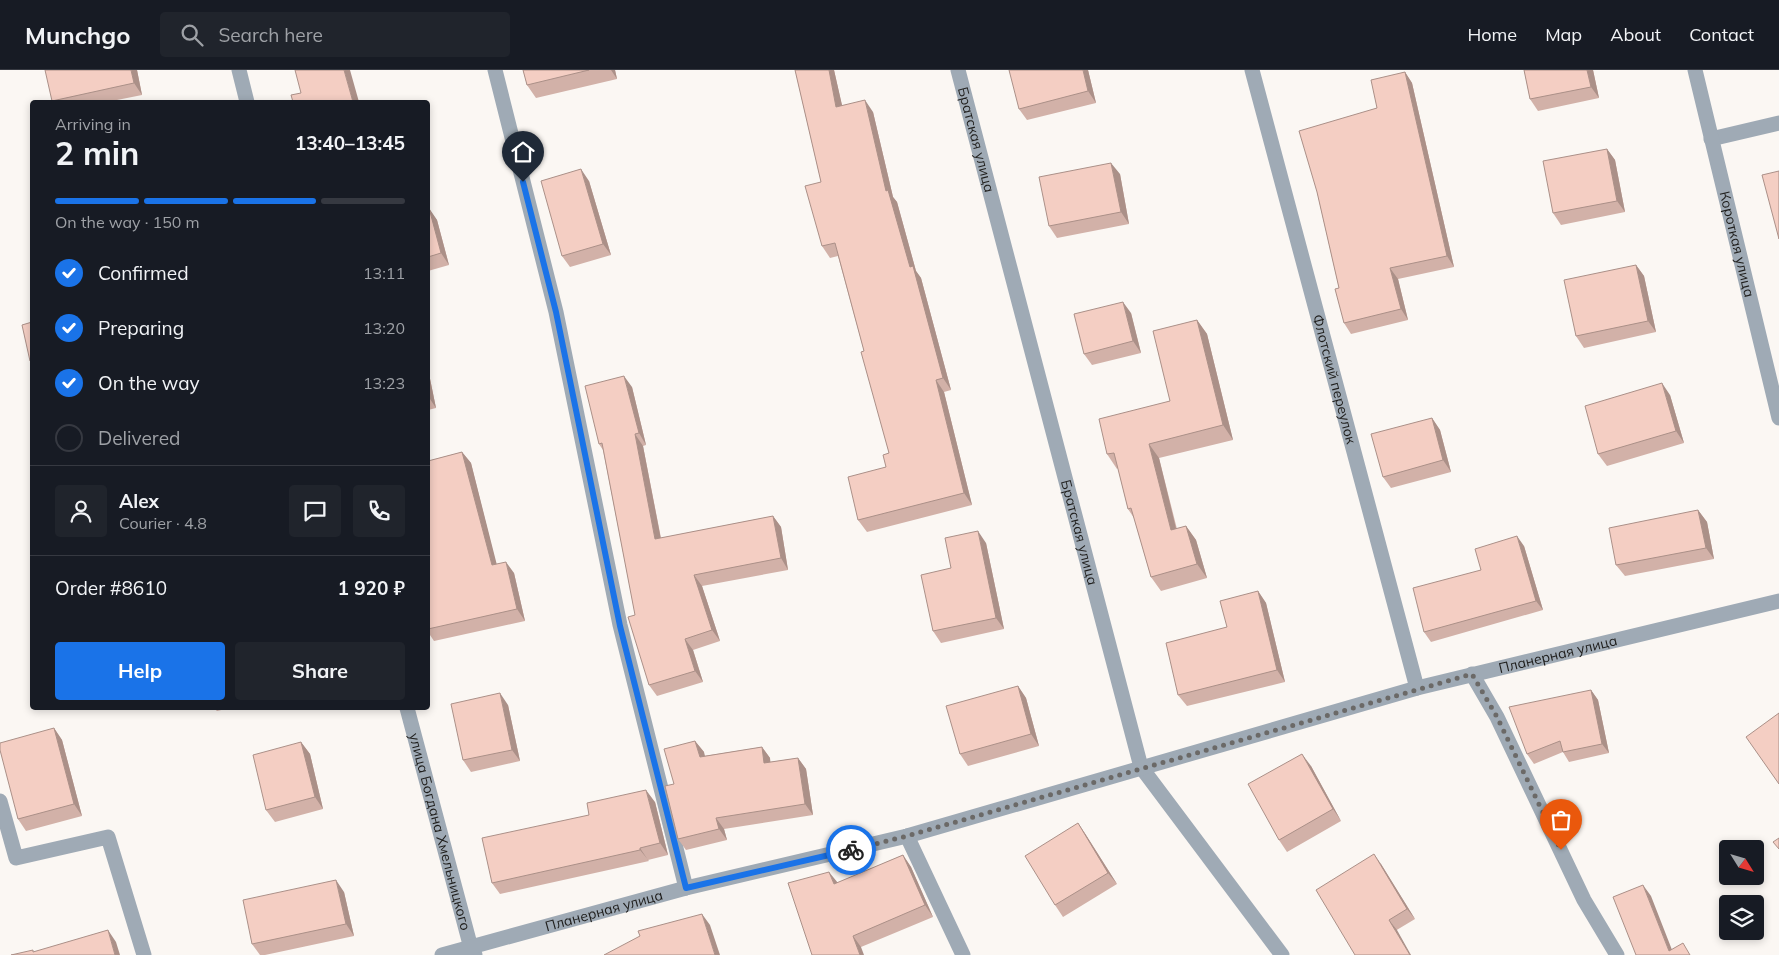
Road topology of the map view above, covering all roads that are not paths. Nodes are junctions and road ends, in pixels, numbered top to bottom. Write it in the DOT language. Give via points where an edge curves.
graph roads {
  1 [pos="239,70"];
  2 [pos="495,70"];
  3 [pos="958,70"];
  4 [pos="1252,70"];
  5 [pos="1695,70"];
  6 [pos="246,100"];
  7 [pos="1779,123"];
  8 [pos="1711,139"];
  9 [pos="1779,418"];
  10 [pos="1779,601"];
  11 [pos="1472,674"];
  12 [pos="1417,688"];
  13 [pos="408,710"];
  14 [pos="1142,767"];
  15 [pos="0,800"];
  16 [pos="907,836"];
  17 [pos="686,888"];
  18 [pos="473,952"];
  19 [pos="144,955"];
  20 [pos="442,955"];
  21 [pos="963,955"];
  22 [pos="1282,955"];
  23 [pos="1617,955"];
  1 -- 6 [label="street"];
  2 -- 17 [label="street" via="556,312 620,626"];
  3 -- 14 [label="street, Братская улица"];
  4 -- 12 [label="street, Флотский переулок"];
  5 -- 8 [label="street, Короткая улица"];
  7 -- 8 [label="street"];
  8 -- 9 [label="street, Короткая улица"];
  10 -- 11 [label="street, Планерная улица"];
  11 -- 12 [label="street, Планерная улица"];
  11 -- 23 [label="street" via="1497,717 1584,900"];
  12 -- 14 [label="street, Планерная улица"];
  13 -- 18 [label="street, улица Богдана Хмельницкого"];
  14 -- 16 [label="street, Планерная улица"];
  14 -- 22 [label="street, Братская улица"];
  15 -- 19 [label="street" via="16,858 108,837"];
  16 -- 17 [label="street, Планерная улица"];
  16 -- 21 [label="street"];
  17 -- 18 [label="street, Планерная улица"];
  18 -- 20 [label="street, Планерная улица"];
}
